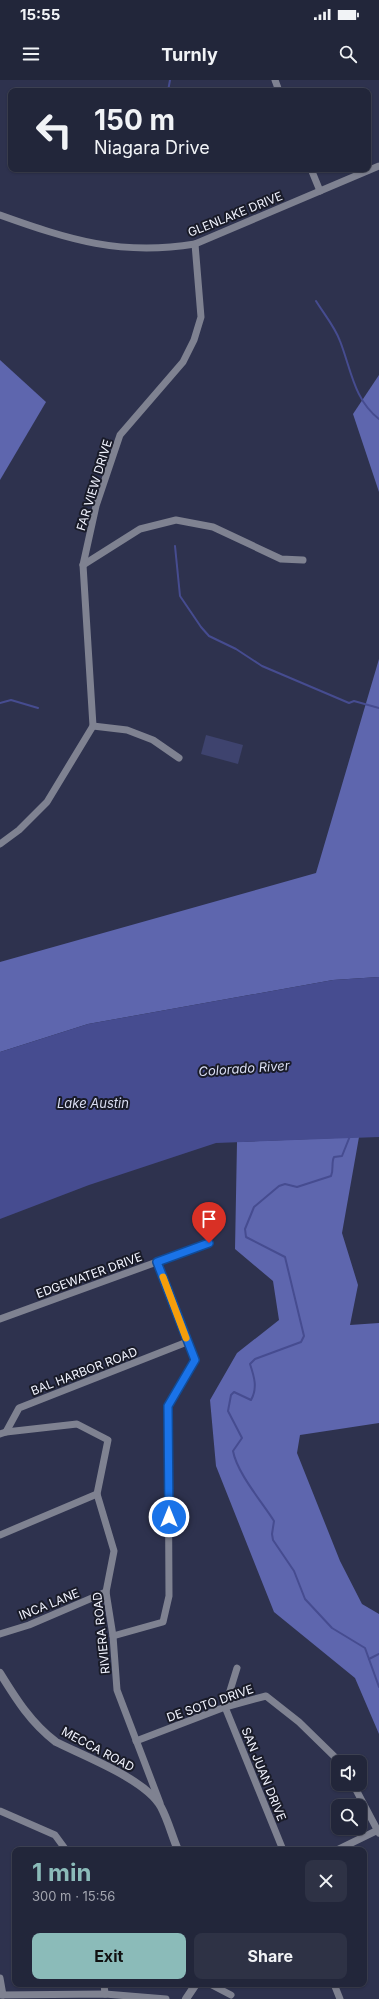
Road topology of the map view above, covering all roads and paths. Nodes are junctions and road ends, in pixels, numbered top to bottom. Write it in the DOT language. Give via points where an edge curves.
graph roads {
  1 [pos="312,172"];
  2 [pos="365,172"];
  3 [pos="320,191"];
  4 [pos="0,215"];
  5 [pos="195,244"];
  6 [pos="303,560"];
  7 [pos="83,565"];
  8 [pos="93,726"];
  9 [pos="179,758"];
  10 [pos="0,844"];
  11 [pos="209,1243"];
  12 [pos="157,1262"];
  13 [pos="0,1319"];
  14 [pos="187,1342"];
  15 [pos="3,1433"];
  16 [pos="97,1494"];
  17 [pos="0,1535"];
  18 [pos="106,1592"];
  19 [pos="0,1634"];
  20 [pos="113,1636"];
  21 [pos="237,1668"];
  22 [pos="0,1673"];
  23 [pos="225,1707"];
  24 [pos="136,1741"];
  25 [pos="333,1755"];
  26 [pos="357,1791"];
  27 [pos="161,1806"];
  28 [pos="0,1811"];
  29 [pos="378,1832"];
  30 [pos="64,1847"];
  31 [pos="177,1847"];
  32 [pos="282,1847"];
  33 [pos="343,1847"];
  34 [pos="0,1978"];
  35 [pos="104,1987"];
  36 [pos="194,1987"];
  37 [pos="216,1987"];
  38 [pos="335,1987"];
  39 [pos="105,1994"];
  40 [pos="1,1995"];
  41 [pos="231,1995"];
  42 [pos="166,1999"];
  43 [pos="186,1999"];
  44 [pos="340,1999"];
  1 -- 3 [label="street"];
  2 -- 3 [label="street, GLENLAKE DRIVE"];
  3 -- 5 [label="street, GLENLAKE DRIVE"];
  4 -- 5 [label="street, GLENLAKE DRIVE" via="88,243 140,249 165,249"];
  5 -- 7 [label="street, FAR VIEW DRIVE" via="201,317 194,340 183,362 120,435 96,506"];
  6 -- 7 [label="street" via="281,559 213,526 176,520 140,529"];
  7 -- 8 [label="street, FAR VIEW DRIVE"];
  8 -- 9 [label="street" via="127,730 147,737"];
  8 -- 10 [label="street" via="47,802 19,830"];
  11 -- 12 [label="street, EDGEWATER DRIVE"];
  12 -- 13 [label="street, EDGEWATER DRIVE"];
  12 -- 14 [label="street"];
  14 -- 15 [label="street, BAL HARBOR ROAD" via="19,1408"];
  14 -- 20 [label="street" via="195,1360 168,1406 169,1596 163,1622"];
  15 -- 16 [label="street, RIVIERA ROAD" via="77,1424 108,1440"];
  16 -- 17 [label="street"];
  16 -- 18 [label="street, RIVIERA ROAD" via="114,1551"];
  18 -- 19 [label="street, INCA LANE" via="30,1625"];
  18 -- 20 [label="street, RIVIERA ROAD"];
  20 -- 24 [label="street, RIVIERA ROAD" via="117,1690"];
  21 -- 23 [label="street"];
  22 -- 27 [label="street, MECCA ROAD" via="26,1713 45,1734 133,1781 152,1795"];
  23 -- 24 [label="street, DE SOTO DRIVE"];
  23 -- 25 [label="street, DE SOTO DRIVE" via="266,1696 299,1722"];
  23 -- 32 [label="street, SAN JUAN DRIVE"];
  24 -- 27 [label="street, RIVIERA ROAD"];
  26 -- 29 [label="street"];
  27 -- 31 [label="street, MECCA ROAD"];
  28 -- 30 [label="street" via="56,1835"];
  29 -- 33 [label="street"];
  34 -- 40 [label="street"];
  35 -- 39 [label="street"];
  36 -- 43 [label="street"];
  37 -- 41 [label="street"];
  38 -- 44 [label="street"];
  39 -- 40 [label="street"];
  39 -- 42 [label="street"];
}
